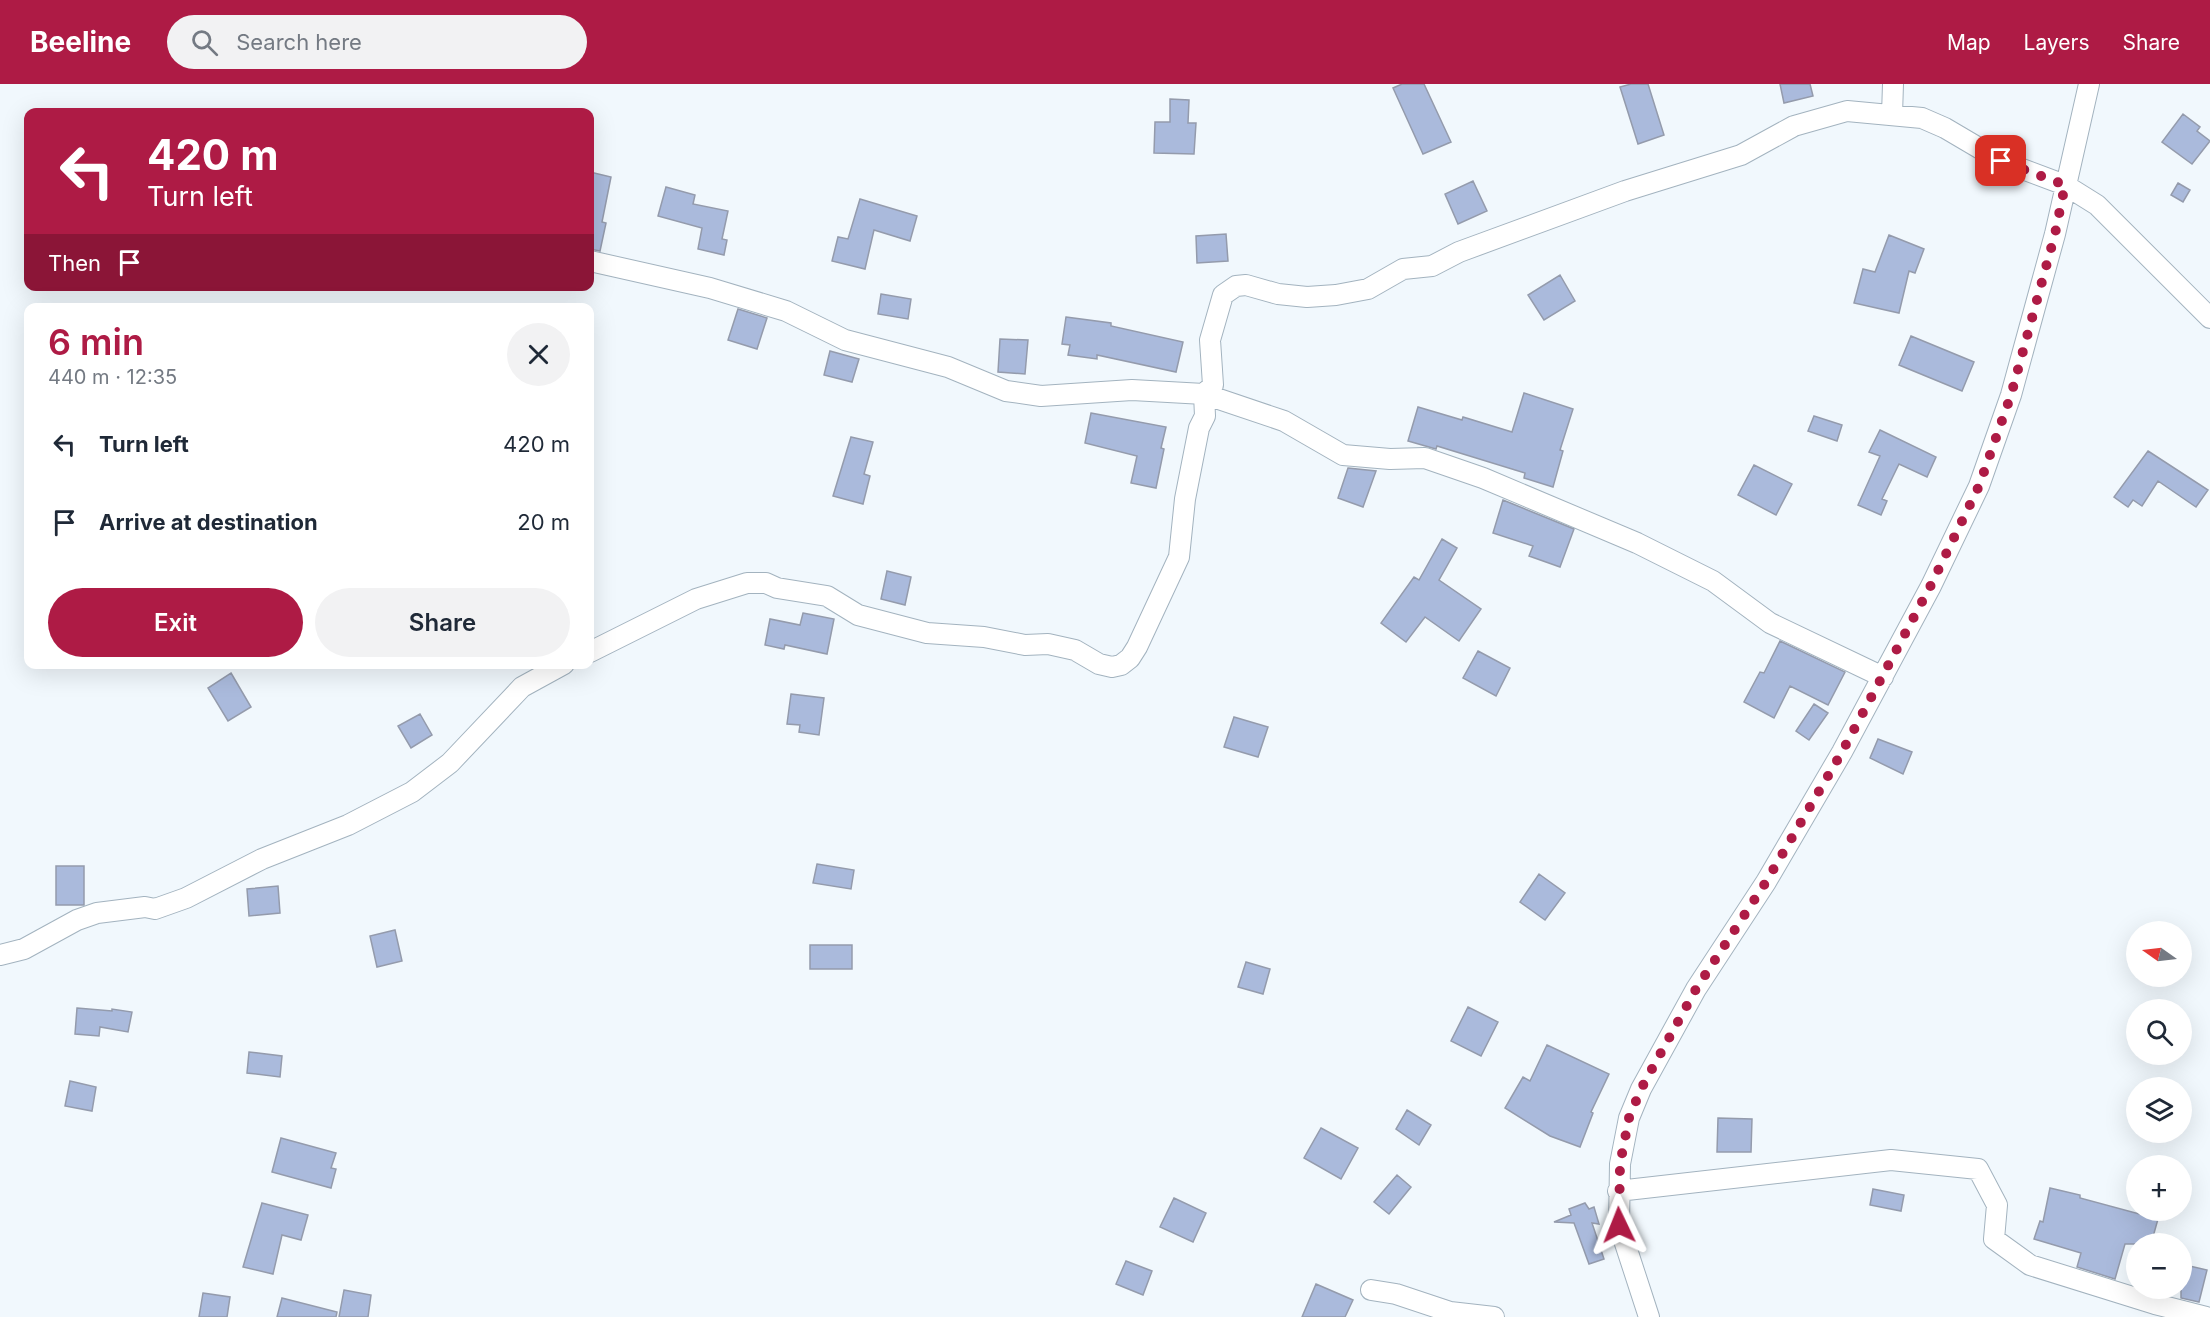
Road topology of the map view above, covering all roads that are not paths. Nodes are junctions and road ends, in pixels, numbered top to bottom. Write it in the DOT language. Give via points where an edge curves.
graph roads {
  1 [pos="1893,84"];
  2 [pos="2089,84"];
  3 [pos="1892,115"];
  4 [pos="2065,185"];
  5 [pos="594,262"];
  6 [pos="2210,318"];
  7 [pos="1204,394"];
  8 [pos="594,650"];
  9 [pos="553,669"];
  10 [pos="1883,677"];
  11 [pos="0,955"];
  12 [pos="1618,1191"];
  13 [pos="1371,1290"];
  14 [pos="1494,1317"];
  15 [pos="1649,1317"];
  16 [pos="2206,1317"];
  1 -- 3 [label="street"];
  2 -- 4 [label="street"];
  3 -- 4 [label="street" via="1922,118 2001,161"];
  3 -- 7 [label="street" via="1847,111 1821,117 1794,126 1741,155 1624,191 1432,266 1403,269 1368,289 1307,297 1236,286 1223,295 1220,303 1210,340 1213,385"];
  4 -- 6 [label="street" via="2097,205"];
  4 -- 10 [label="street" via="2011,395 1979,486"];
  5 -- 7 [label="street" via="710,288 786,311 845,340 948,367 1006,391 1041,396 1132,390"];
  7 -- 8 [label="street" via="1205,416 1185,499 1179,557 1137,647 1121,665 1100,664 1075,650 1048,644 1025,645 927,633 858,615 827,596 766,583 747,583 696,599"];
  7 -- 10 [label="street" via="1284,422 1343,455 1425,458 1483,478 1637,543 1713,581 1770,622"];
  9 -- 11 [label="street" via="522,687 450,763 412,792 186,897 154,909 97,913 24,949"];
  10 -- 12 [label="street" via="1766,882 1696,989 1641,1089 1629,1118"];
  12 -- 15 [label="street" via="1619,1225"];
  12 -- 16 [label="street" via="1890,1160 1978,1169 1996,1205 1994,1239 2030,1265"];
  13 -- 14 [label="street" via="1450,1312"];
}
